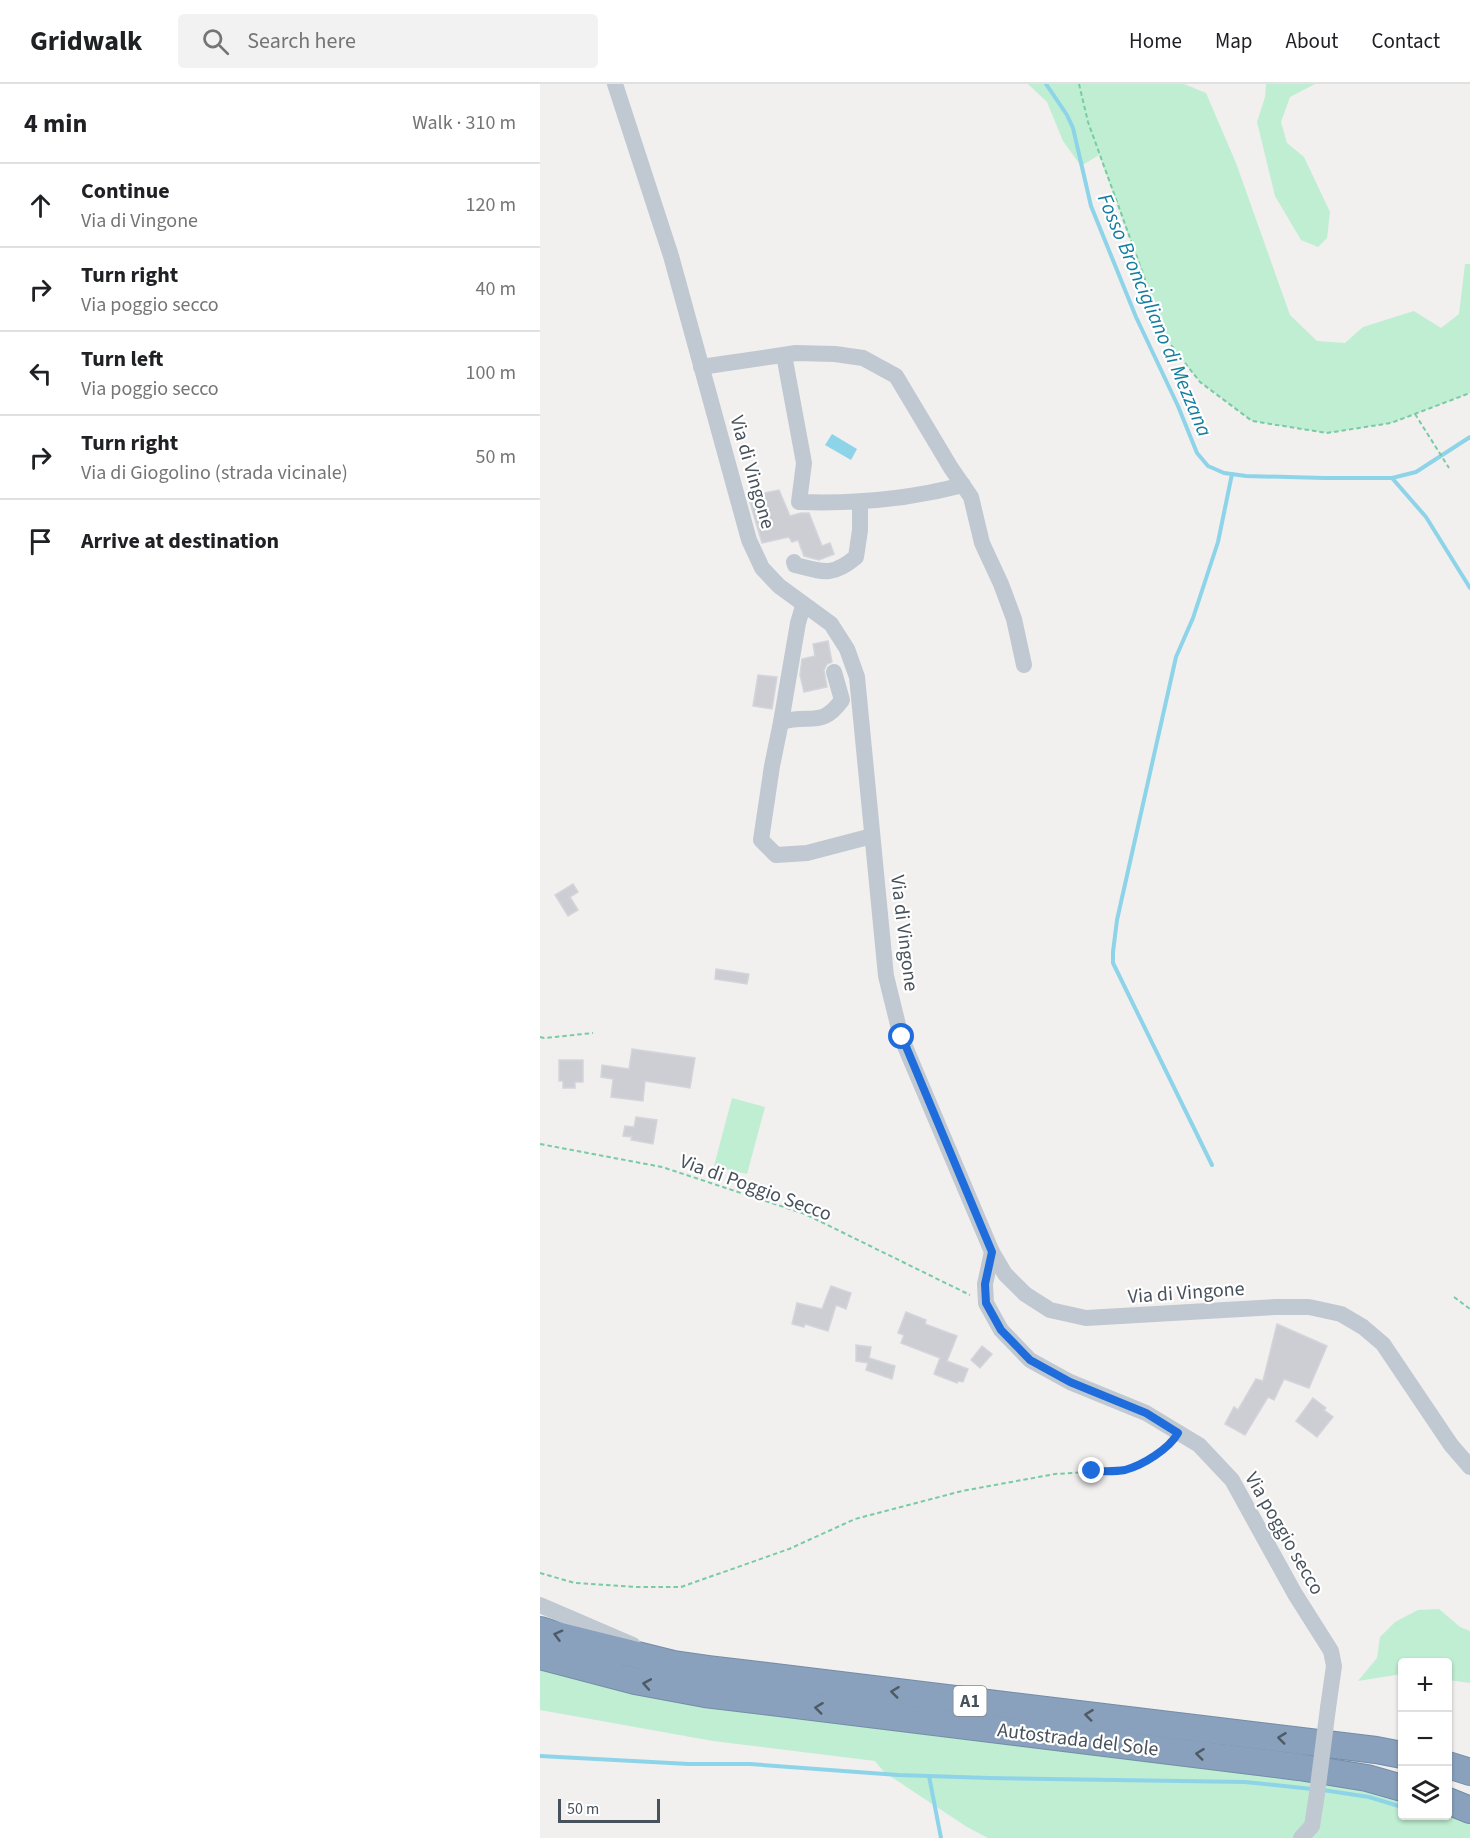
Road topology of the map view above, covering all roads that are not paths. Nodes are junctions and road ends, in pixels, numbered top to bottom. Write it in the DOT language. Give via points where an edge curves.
graph roads {
  1 [pos="615,84"];
  2 [pos="784,355"];
  3 [pos="701,367"];
  4 [pos="963,486"];
  5 [pos="860,502"];
  6 [pos="794,562"];
  7 [pos="804,606"];
  8 [pos="1024,665"];
  9 [pos="834,672"];
  10 [pos="781,722"];
  11 [pos="872,836"];
  12 [pos="992,1252"];
  13 [pos="1470,1467"];
  14 [pos="540,1605"];
  15 [pos="540,1630"];
  16 [pos="540,1656"];
  17 [pos="674,1664"];
  18 [pos="1398,1754"];
  19 [pos="1451,1766"];
  20 [pos="1470,1772"];
  21 [pos="1398,1787"];
  22 [pos="1452,1803"];
  23 [pos="1470,1810"];
  24 [pos="1301,1838"];
  1 -- 3 [label="street, Via di Vingone" via="671,256"];
  2 -- 3 [label="street"];
  2 -- 4 [label="street" via="863,358 896,376"];
  2 -- 5 [label="street" via="804,463 799,502"];
  3 -- 7 [label="street, Via di Vingone" via="749,540 762,568"];
  4 -- 5 [label="street"];
  4 -- 8 [label="street" via="971,497 982,543 1014,619"];
  5 -- 6 [label="street" via="856,557 841,569 821,572"];
  7 -- 10 [label="street"];
  7 -- 11 [label="street, Via di Vingone" via="831,624 847,649 856,677"];
  9 -- 10 [label="street" via="842,700 831,714"];
  10 -- 11 [label="street" via="761,840 776,855 807,853"];
  11 -- 12 [label="street, Via di Vingone" via="886,976 902,1037"];
  12 -- 13 [label="street, Via di Vingone" via="1005,1274 1024,1293 1050,1310 1086,1318 1276,1307 1310,1307 1341,1314 1383,1344"];
  12 -- 24 [label="street, Via poggio secco, bridge" via="985,1284 986,1303 1001,1330 1030,1360 1070,1382 1146,1413 1199,1445 1232,1480 1294,1594 1331,1651 1334,1666 1312,1826"];
  14 -- 17 [label="street"];
  17 -- 15 [label="highway, Autostrada del Sole / A1, one-way"];
  21 -- 16 [label="highway, Autostrada del Sole / A1, one-way" via="1299,1767 705,1694 635,1682"];
  18 -- 17 [label="highway, Autostrada del Sole / A1, one-way"];
  19 -- 20 [label="highway"];
  22 -- 23 [label="highway"];
}
